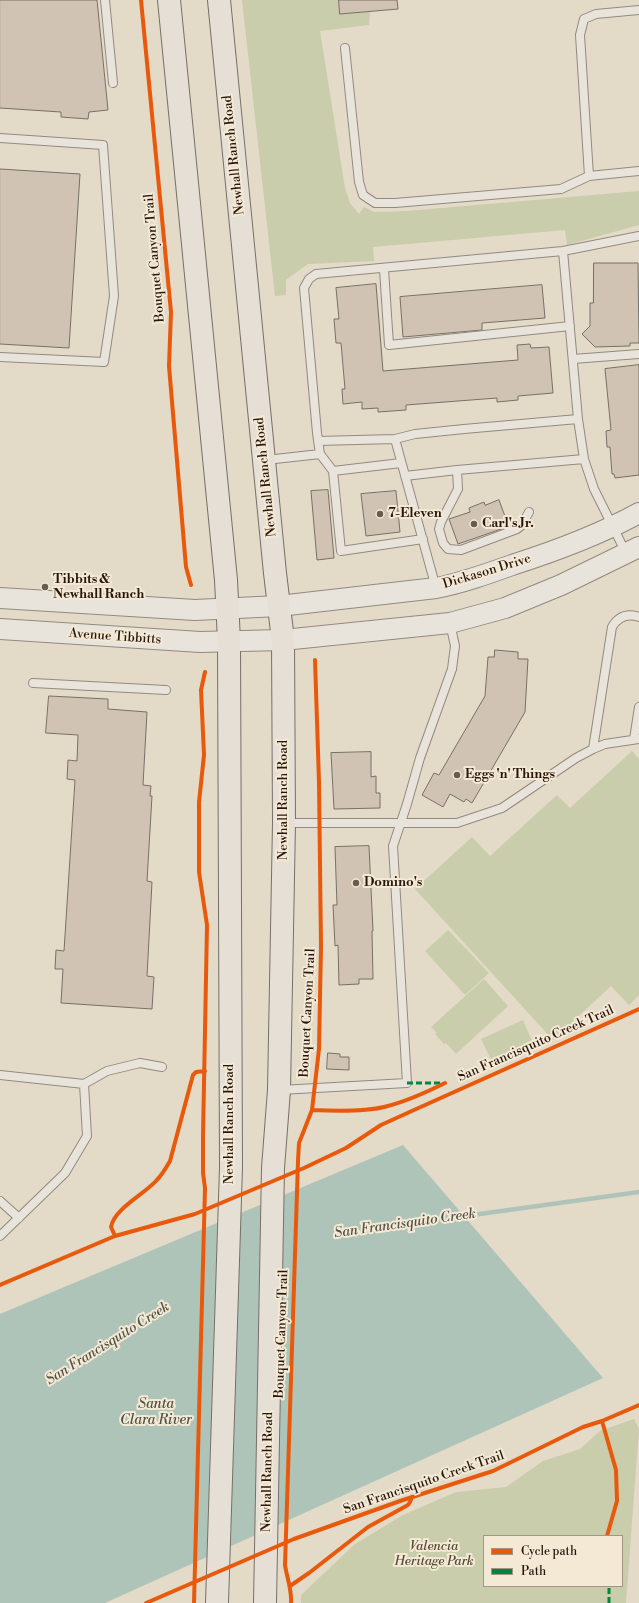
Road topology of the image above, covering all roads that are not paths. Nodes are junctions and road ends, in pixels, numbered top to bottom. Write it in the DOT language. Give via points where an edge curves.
graph roads {
  1 [pos="105,0"];
  2 [pos="169,0"];
  3 [pos="219,0"];
  4 [pos="639,10"];
  5 [pos="345,48"];
  6 [pos="113,83"];
  7 [pos="0,138"];
  8 [pos="639,171"];
  9 [pos="589,176"];
  10 [pos="639,236"];
  11 [pos="563,251"];
  12 [pos="384,269"];
  13 [pos="570,326"];
  14 [pos="639,354"];
  15 [pos="0,357"];
  16 [pos="573,359"];
  17 [pos="578,419"];
  18 [pos="394,438"];
  19 [pos="318,441"];
  20 [pos="320,454"];
  21 [pos="584,459"];
  22 [pos="264,460"];
  23 [pos="401,463"];
  24 [pos="457,470"];
  25 [pos="333,471"];
  26 [pos="405,476"];
  27 [pos="529,512"];
  28 [pos="639,512"];
  29 [pos="613,527"];
  30 [pos="424,538"];
  31 [pos="633,550"];
  32 [pos="436,588"];
  33 [pos="0,598"];
  34 [pos="279,606"];
  35 [pos="227,609"];
  36 [pos="639,617"];
  37 [pos="450,624"];
  38 [pos="0,629"];
  39 [pos="283,640"];
  40 [pos="229,641"];
  41 [pos="34,683"];
  42 [pos="166,690"];
  43 [pos="639,708"];
  44 [pos="637,739"];
  45 [pos="593,749"];
  46 [pos="284,823"];
  47 [pos="400,824"];
  48 [pos="162,1067"];
  49 [pos="0,1075"];
  50 [pos="84,1084"];
  51 [pos="279,1090"];
  52 [pos="0,1202"];
  53 [pos="19,1218"];
  54 [pos="0,1236"];
  55 [pos="265,1594"];
  56 [pos="217,1603"];
  1 -- 6 [label="lane"];
  2 -- 35 [label="main road, Newhall Ranch Road"];
  3 -- 22 [label="main road, Newhall Ranch Road"];
  4 -- 9 [label="lane" via="596,14 584,19 580,35"];
  5 -- 9 [label="lane" via="359,182 363,195 375,203 561,189"];
  7 -- 15 [label="lane" via="103,145 114,296 104,362"];
  8 -- 9 [label="lane"];
  10 -- 11 [label="lane"];
  11 -- 12 [label="lane"];
  11 -- 13 [label="lane"];
  12 -- 13 [label="lane" via="389,345"];
  12 -- 19 [label="lane" via="316,274 309,279 304,288"];
  13 -- 16 [label="lane"];
  14 -- 16 [label="lane"];
  16 -- 17 [label="lane"];
  17 -- 18 [label="lane"];
  17 -- 21 [label="lane"];
  18 -- 19 [label="lane"];
  18 -- 23 [label="lane"];
  19 -- 20 [label="lane"];
  20 -- 22 [label="lane"];
  20 -- 25 [label="lane"];
  21 -- 24 [label="lane"];
  21 -- 29 [label="lane" via="589,476"];
  22 -- 34 [label="main road, Newhall Ranch Road"];
  23 -- 25 [label="lane"];
  23 -- 26 [label="lane"];
  24 -- 26 [label="lane"];
  24 -- 27 [label="lane" via="458,489 439,530 448,549 461,550 517,528 522,525"];
  25 -- 30 [label="lane" via="341,551"];
  26 -- 30 [label="lane"];
  28 -- 29 [label="street, Dickason Drive"];
  29 -- 31 [label="lane"];
  29 -- 32 [label="street, Dickason Drive" via="542,555 459,583"];
  30 -- 32 [label="lane"];
  31 -- 37 [label="street" via="519,602"];
  32 -- 34 [label="street, Dickason Drive"];
  33 -- 35 [label="street" via="195,610"];
  34 -- 35 [label="street, Dickason Drive"];
  34 -- 39 [label="main road, Newhall Ranch Road"];
  35 -- 40 [label="main road, Newhall Ranch Road"];
  36 -- 45 [label="lane" via="622,616 612,627"];
  37 -- 39 [label="street"];
  37 -- 47 [label="lane" via="455,646 452,669 420,758"];
  38 -- 40 [label="street, Avenue Tibbitts" via="200,642"];
  39 -- 40 [label="street, Avenue Tibbitts"];
  39 -- 46 [label="main road, Newhall Ranch Road"];
  40 -- 56 [label="main road, Newhall Ranch Road" via="231,1167"];
  41 -- 42 [label="lane"];
  43 -- 44 [label="lane"];
  44 -- 45 [label="lane" via="605,744"];
  45 -- 47 [label="lane" via="502,808 457,823"];
  46 -- 47 [label="lane"];
  46 -- 51 [label="main road, Newhall Ranch Road"];
  47 -- 51 [label="lane" via="393,846 407,1083"];
  48 -- 50 [label="lane" via="140,1063 107,1071"];
  49 -- 50 [label="lane"];
  50 -- 53 [label="lane" via="87,1136 65,1174"];
  51 -- 55 [label="main road, Newhall Ranch Road" via="273,1168"];
  52 -- 53 [label="lane"];
  53 -- 54 [label="lane"];
}
